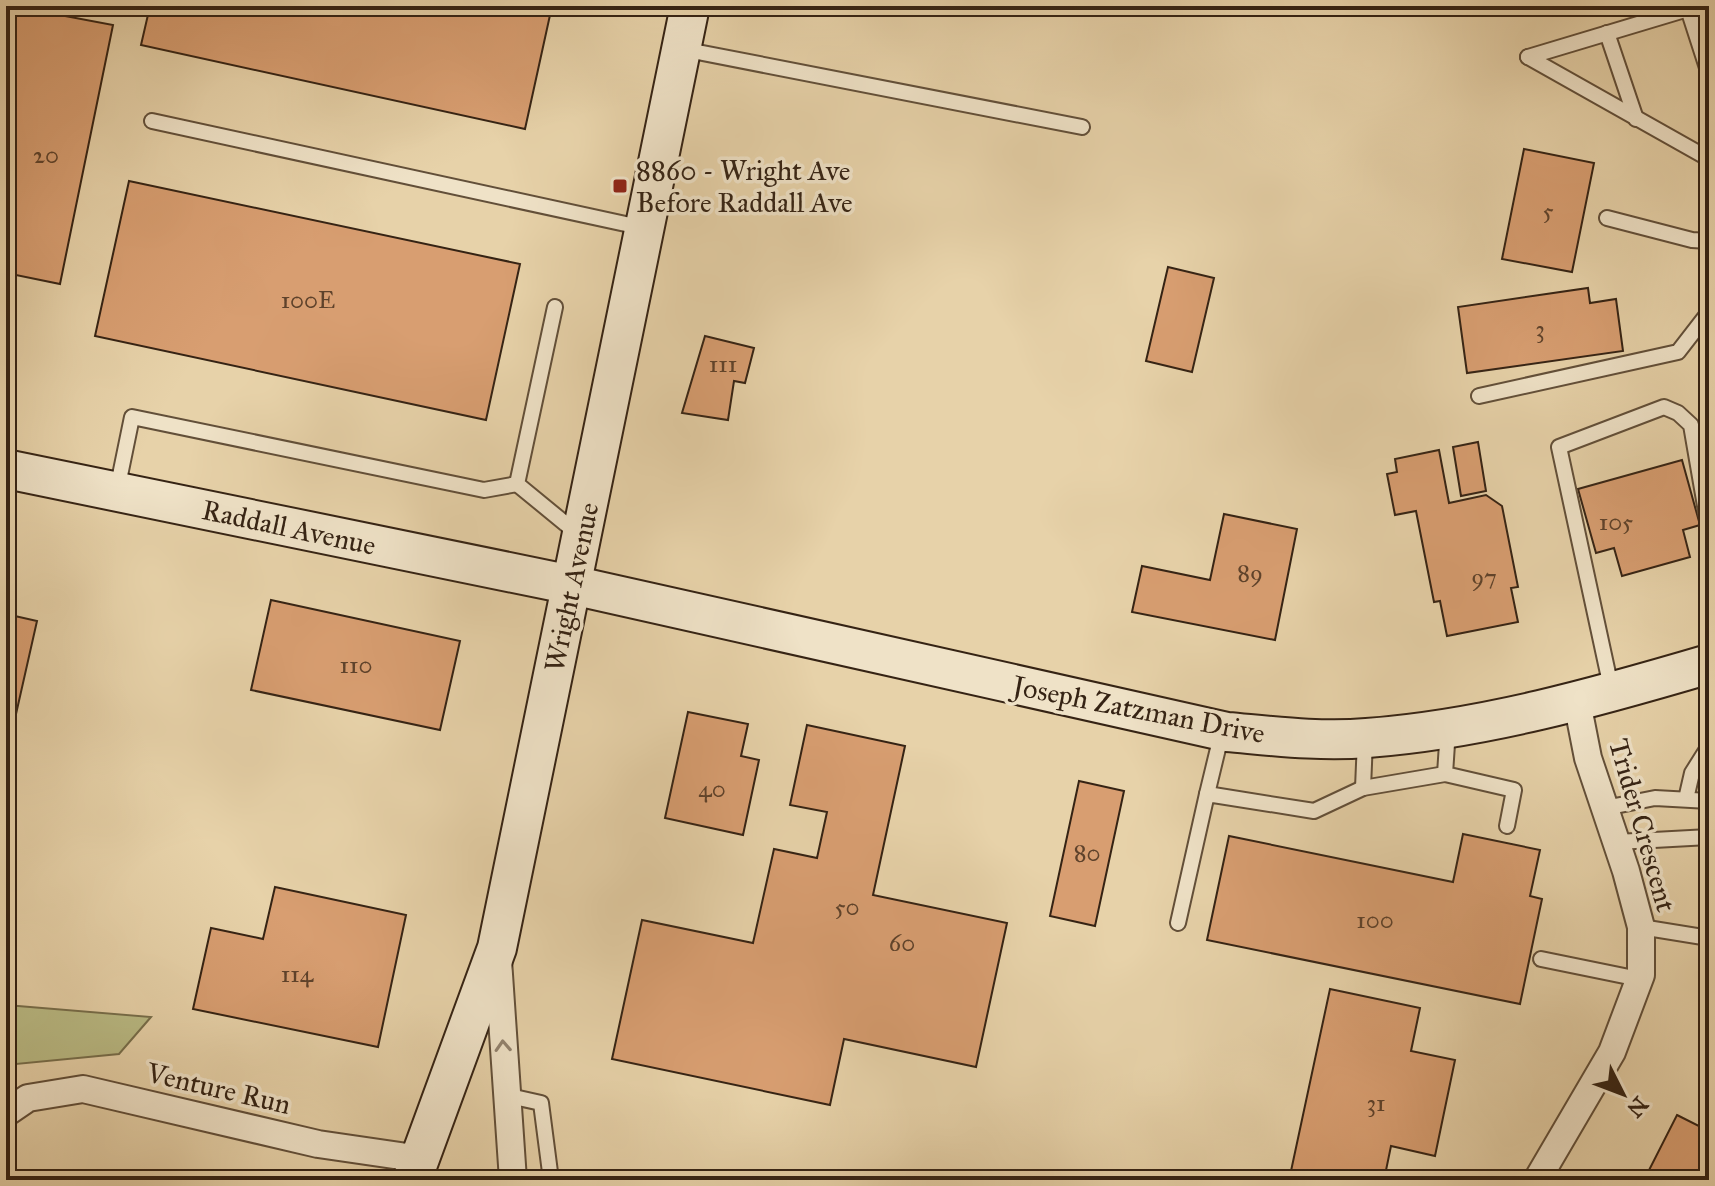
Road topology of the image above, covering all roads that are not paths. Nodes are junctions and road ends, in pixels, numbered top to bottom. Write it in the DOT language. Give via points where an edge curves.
graph roads {
  1 [pos="690,6"];
  2 [pos="1693,8"];
  3 [pos="1607,33"];
  4 [pos="682,49"];
  5 [pos="1709,74"];
  6 [pos="1636,119"];
  7 [pos="152,121"];
  8 [pos="1082,127"];
  9 [pos="1709,152"];
  10 [pos="1607,218"];
  11 [pos="644,228"];
  12 [pos="1709,241"];
  13 [pos="555,307"];
  14 [pos="1709,312"];
  15 [pos="1479,396"];
  16 [pos="6,469"];
  17 [pos="517,484"];
  18 [pos="117,492"];
  19 [pos="1709,529"];
  20 [pos="582,536"];
  21 [pos="572,585"];
  22 [pos="1709,664"];
  23 [pos="1595,697"];
  24 [pos="1448,728"];
  25 [pos="1222,731"];
  26 [pos="1365,738"];
  27 [pos="1709,746"];
  28 [pos="1445,774"];
  29 [pos="1363,788"];
  30 [pos="1207,794"];
  31 [pos="1686,799"];
  32 [pos="1709,801"];
  33 [pos="1605,808"];
  34 [pos="1507,826"];
  35 [pos="1709,837"];
  36 [pos="1617,842"];
  37 [pos="1178,923"];
  38 [pos="1641,927"];
  39 [pos="1709,938"];
  40 [pos="497,948"];
  41 [pos="1541,959"];
  42 [pos="1639,979"];
  43 [pos="505,1095"];
  44 [pos="6,1113"];
  45 [pos="419,1173"];
  46 [pos="513,1180"];
  47 [pos="551,1180"];
  48 [pos="1537,1180"];
  1 -- 4 [label="street, Wright Avenue"];
  2 -- 3 [label="lane"];
  2 -- 5 [label="lane"];
  3 -- 6 [label="lane"];
  3 -- 6 [label="lane" via="1528,57"];
  4 -- 8 [label="lane"];
  4 -- 11 [label="street, Wright Avenue"];
  6 -- 9 [label="lane" via="1702,155"];
  7 -- 11 [label="lane"];
  10 -- 12 [label="lane"];
  11 -- 20 [label="street, Wright Avenue"];
  13 -- 17 [label="lane"];
  14 -- 15 [label="lane" via="1678,352"];
  16 -- 18 [label="street, Raddall Avenue"];
  17 -- 18 [label="lane" via="484,490 132,417"];
  17 -- 20 [label="lane"];
  18 -- 21 [label="street, Raddall Avenue"];
  19 -- 23 [label="lane" via="1691,425 1678,413 1664,407 1559,447"];
  20 -- 21 [label="street, Wright Avenue"];
  21 -- 25 [label="street, Joseph Zatzman Drive"];
  21 -- 40 [label="street, Wright Avenue"];
  22 -- 23 [label="street, Joseph Zatzman Drive"];
  23 -- 24 [label="street, Joseph Zatzman Drive"];
  23 -- 33 [label="street, Trider Crescent" via="1588,758"];
  24 -- 26 [label="street, Joseph Zatzman Drive"];
  24 -- 28 [label="lane"];
  25 -- 26 [label="street, Joseph Zatzman Drive" via="1298,739"];
  25 -- 30 [label="lane"];
  26 -- 29 [label="lane"];
  27 -- 31 [label="lane" via="1692,773"];
  28 -- 29 [label="lane"];
  28 -- 34 [label="lane" via="1514,790"];
  29 -- 30 [label="lane" via="1314,811"];
  30 -- 37 [label="lane"];
  31 -- 32 [label="lane"];
  31 -- 33 [label="lane" via="1655,798"];
  33 -- 36 [label="street, Trider Crescent"];
  35 -- 36 [label="lane"];
  36 -- 38 [label="street, Trider Crescent"];
  38 -- 39 [label="lane"];
  38 -- 42 [label="street, Trider Crescent"];
  43 -- 40 [label="street, one-way"];
  40 -- 45 [label="street, Wright Avenue"];
  41 -- 42 [label="lane"];
  42 -- 48 [label="street, Trider Crescent" via="1612,1052"];
  43 -- 46 [label="street"];
  43 -- 47 [label="lane" via="541,1103"];
  44 -- 45 [label="street, Venture Run" via="28,1098 83,1089"];
}
